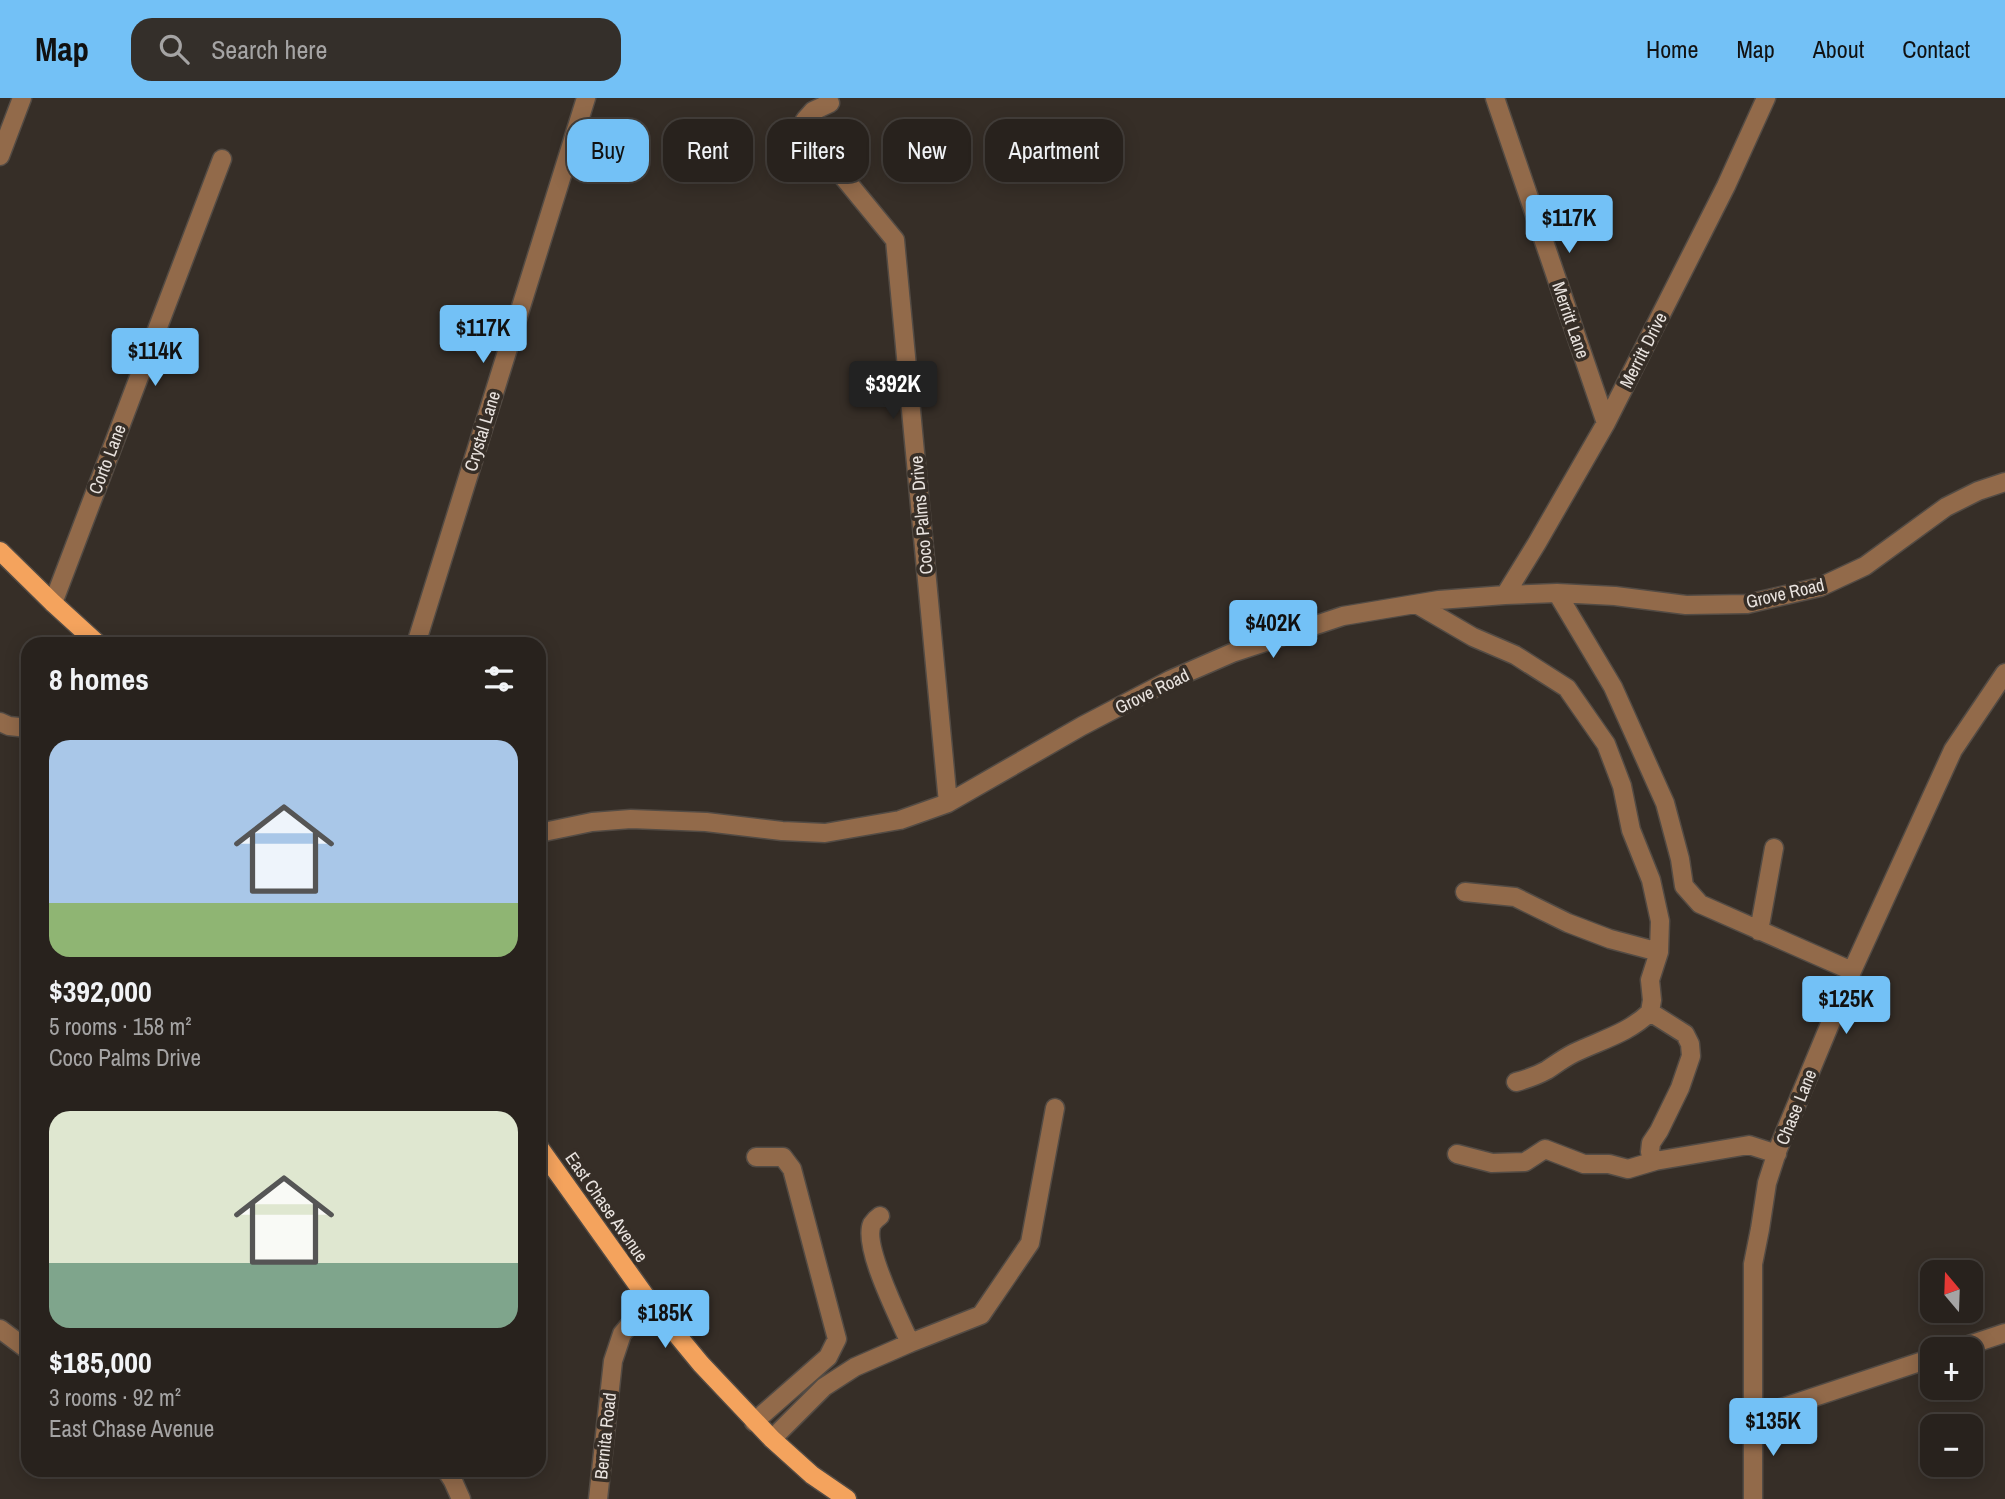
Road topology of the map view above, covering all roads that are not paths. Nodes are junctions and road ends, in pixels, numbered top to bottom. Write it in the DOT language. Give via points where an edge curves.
graph roads {
  1 [pos="23,98"];
  2 [pos="586,98"];
  3 [pos="1495,98"];
  4 [pos="1766,98"];
  5 [pos="830,103"];
  6 [pos="0,156"];
  7 [pos="222,159"];
  8 [pos="1606,424"];
  9 [pos="2005,482"];
  10 [pos="0,551"];
  11 [pos="1557,593"];
  12 [pos="1505,595"];
  13 [pos="52,603"];
  14 [pos="1418,605"];
  15 [pos="90,637"];
  16 [pos="418,637"];
  17 [pos="2005,673"];
  18 [pos="0,722"];
  19 [pos="21,727"];
  20 [pos="948,803"];
  21 [pos="546,832"];
  22 [pos="1774,848"];
  23 [pos="1465,892"];
  24 [pos="1759,931"];
  25 [pos="1659,952"];
  26 [pos="1852,971"];
  27 [pos="1650,1012"];
  28 [pos="1517,1082"];
  29 [pos="1055,1108"];
  30 [pos="1457,1154"];
  31 [pos="1777,1154"];
  32 [pos="546,1157"];
  33 [pos="756,1157"];
  34 [pos="1655,1161"];
  35 [pos="880,1216"];
  36 [pos="649,1301"];
  37 [pos="0,1329"];
  38 [pos="2005,1333"];
  39 [pos="1983,1340"];
  40 [pos="910,1343"];
  41 [pos="21,1345"];
  42 [pos="1920,1361"];
  43 [pos="1754,1417"];
  44 [pos="754,1422"];
  45 [pos="772,1439"];
  46 [pos="450,1477"];
  47 [pos="461,1499"];
  48 [pos="598,1499"];
  49 [pos="847,1499"];
  50 [pos="1753,1499"];
  1 -- 6 [label="street"];
  2 -- 16 [label="street, Crystal Lane"];
  3 -- 8 [label="street, Merritt Lane"];
  4 -- 8 [label="street, Merritt Drive"];
  5 -- 20 [label="street, Coco Palms Drive" via="805,120 813,140 895,240"];
  7 -- 13 [label="street, Corto Lane"];
  8 -- 12 [label="street, Merritt Drive"];
  9 -- 11 [label="street, Grove Road" via="1946,508 1866,566 1820,587 1747,604 1686,605"];
  10 -- 13 [label="main road"];
  11 -- 12 [label="street, Grove Road"];
  11 -- 24 [label="street" via="1613,687 1665,803 1684,886 1700,904"];
  12 -- 14 [label="street, Grove Road"];
  13 -- 15 [label="main road"];
  14 -- 20 [label="street, Grove Road" via="1343,616 1233,653 1082,726"];
  14 -- 25 [label="street" via="1515,655 1567,688 1606,744 1651,880 1660,921"];
  17 -- 26 [label="street, Chase Lane" via="1953,750"];
  18 -- 19 [label="street"];
  20 -- 21 [label="street, Grove Road" via="900,820 825,834 631,820"];
  22 -- 24 [label="street"];
  23 -- 25 [label="street" via="1516,897 1568,923"];
  24 -- 26 [label="street"];
  25 -- 27 [label="street" via="1650,980"];
  26 -- 31 [label="street, Chase Lane"];
  27 -- 28 [label="street" via="1606,1041"];
  27 -- 34 [label="street" via="1685,1034 1691,1056 1651,1143"];
  29 -- 40 [label="street" via="1030,1243 981,1315"];
  30 -- 34 [label="street" via="1492,1163 1525,1162 1545,1149 1584,1164 1628,1169"];
  31 -- 34 [label="street" via="1749,1145"];
  31 -- 43 [label="street, Chase Lane" via="1767,1183 1753,1264"];
  32 -- 36 [label="main road, East Chase Avenue"];
  33 -- 44 [label="street" via="783,1157 792,1169 838,1339 828,1357"];
  35 -- 40 [label="street" via="872,1225 871,1240 879,1272"];
  36 -- 44 [label="main road, East Chase Avenue"];
  36 -- 48 [label="street, Bernita Road" via="622,1334 613,1361"];
  37 -- 41 [label="street"];
  38 -- 39 [label="street"];
  40 -- 45 [label="street" via="855,1367 824,1387"];
  42 -- 43 [label="street"];
  43 -- 50 [label="street, Chase Lane"];
  44 -- 45 [label="main road, East Chase Avenue"];
  45 -- 49 [label="main road, East Chase Avenue"];
  46 -- 47 [label="street"];
}
